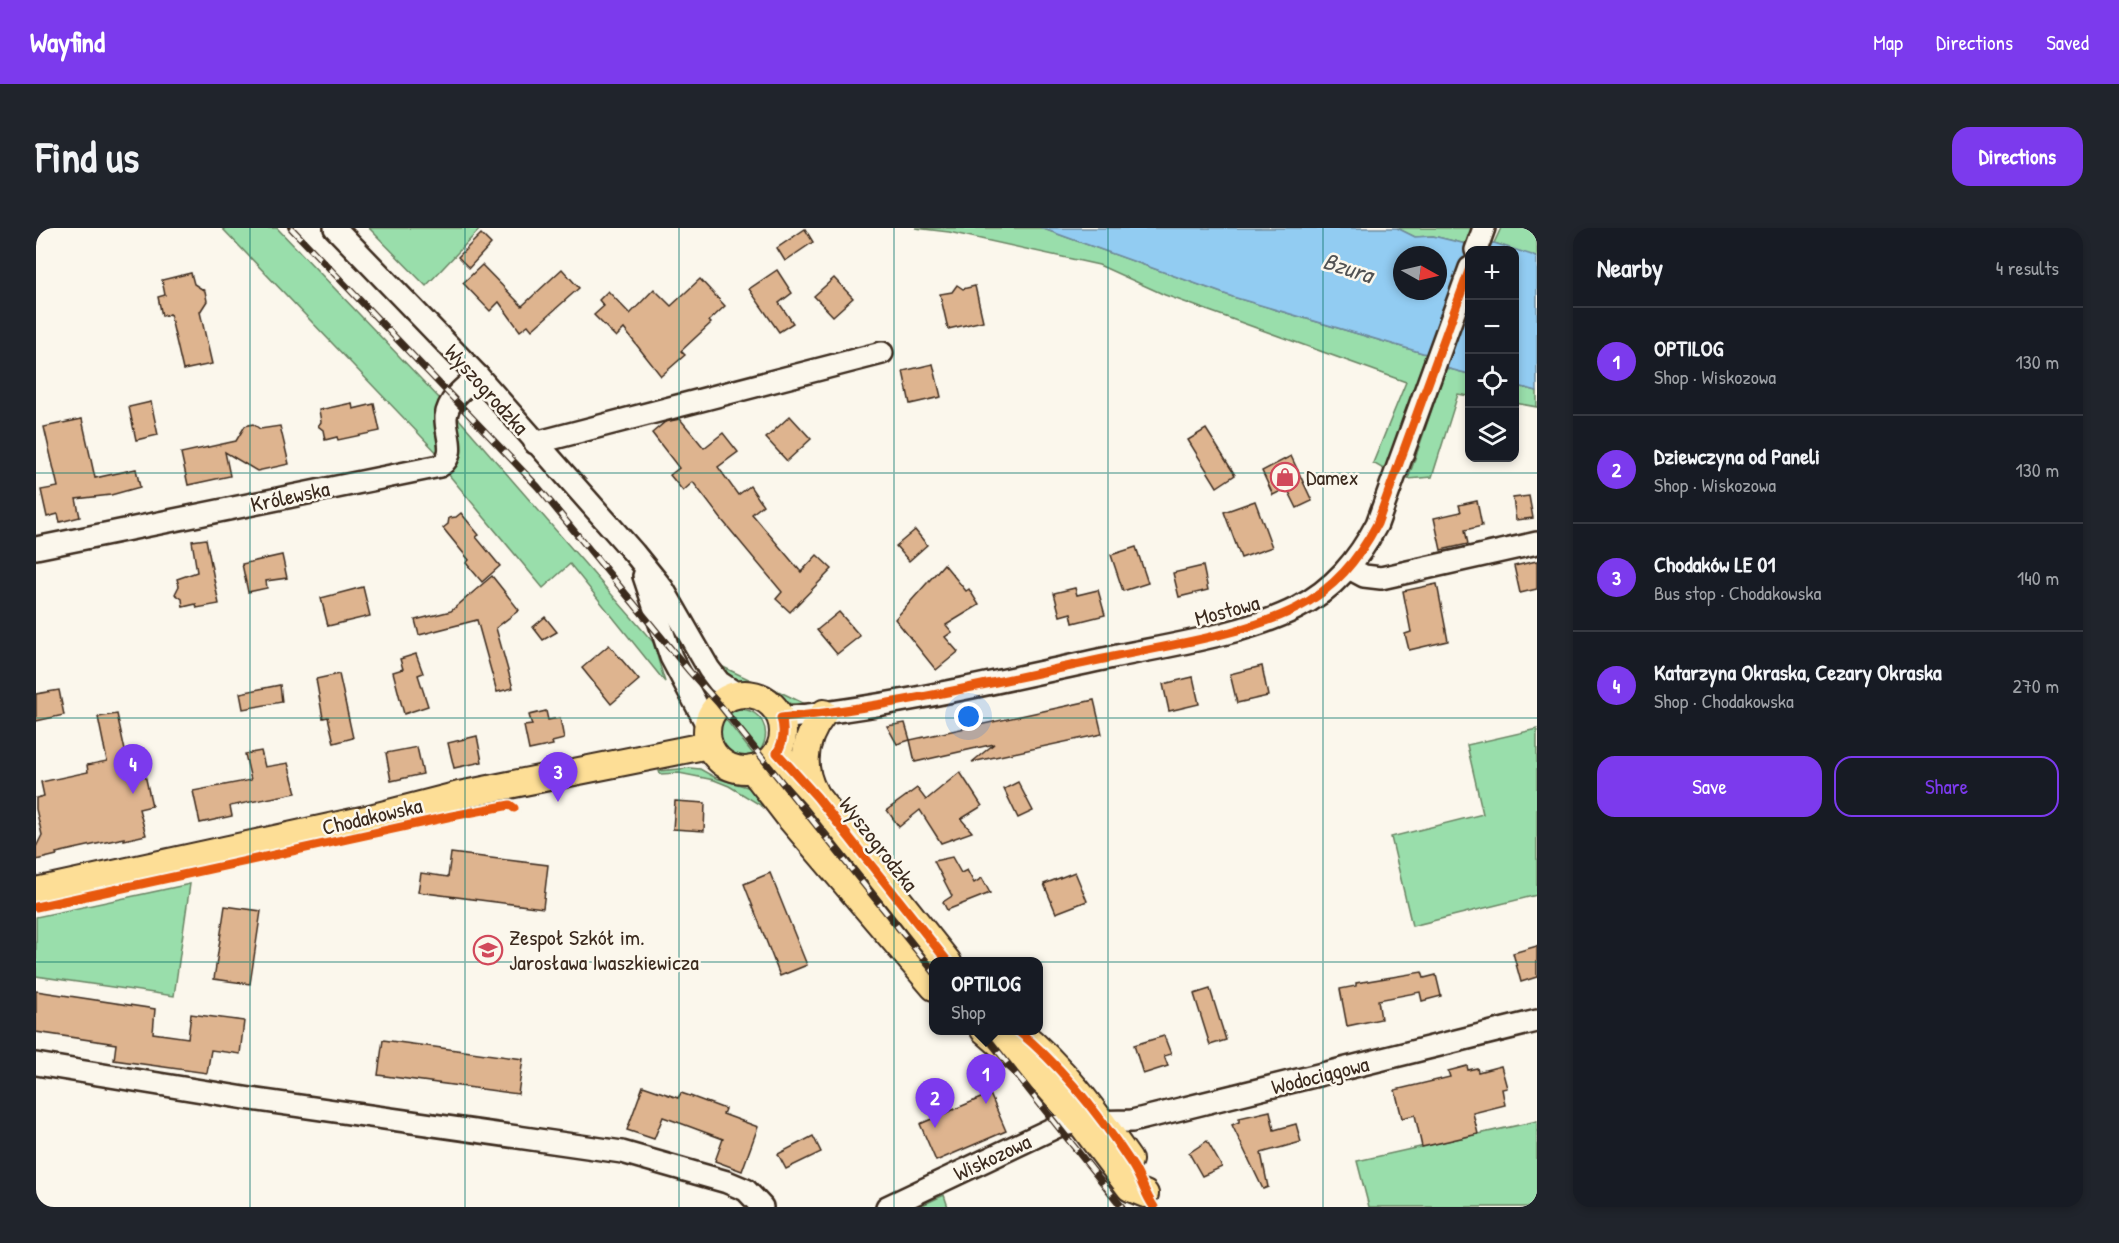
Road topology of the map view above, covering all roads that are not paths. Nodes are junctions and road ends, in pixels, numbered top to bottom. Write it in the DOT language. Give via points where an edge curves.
graph roads {
  1 [pos="335,228"];
  2 [pos="1484,228"];
  3 [pos="1477,246"];
  4 [pos="1465,282"];
  5 [pos="882,353"];
  6 [pos="478,376"];
  7 [pos="535,443"];
  8 [pos="1537,543"];
  9 [pos="36,548"];
  10 [pos="634,553"];
  11 [pos="1349,568"];
  12 [pos="737,694"];
  13 [pos="824,713"];
  14 [pos="781,717"];
  15 [pos="708,735"];
  16 [pos="777,753"];
  17 [pos="752,770"];
  18 [pos="817,797"];
  19 [pos="36,891"];
  20 [pos="944,957"];
  21 [pos="929,982"];
  22 [pos="1537,1022"];
  23 [pos="990,1035"];
  24 [pos="1022,1035"];
  25 [pos="36,1064"];
  26 [pos="1091,1122"];
  27 [pos="1150,1200"];
  28 [pos="762,1207"];
  29 [pos="887,1207"];
  1 -- 6 [label="street, Wyszogrodzka"];
  2 -- 3 [label="street"];
  4 -- 11 [label="street, Mostowa" via="1377,524"];
  5 -- 7 [label="street"];
  6 -- 7 [label="street, Wyszogrodzka"];
  6 -- 9 [label="street, Królewska" via="449,406 446,417 450,448 440,466"];
  7 -- 10 [label="street, Wyszogrodzka"];
  8 -- 11 [label="street" via="1381,578 1364,576"];
  10 -- 12 [label="street, Wyszogrodzka" via="663,589 709,669 719,682"];
  10 -- 15 [label="street, Wyszogrodzka" via="671,657"];
  11 -- 13 [label="street, Mostowa" via="1318,596 1273,619 1247,627 956,690"];
  12 -- 14 [label="main road" via="748,693 768,700"];
  12 -- 15 [label="main road" via="711,713"];
  13 -- 14 [label="street, Mostowa"];
  13 -- 18 [label="main road" via="808,739 805,754 810,784"];
  14 -- 16 [label="main road" via="784,732"];
  15 -- 17 [label="main road" via="714,754 722,762"];
  15 -- 19 [label="main road, Chodakowska" via="362,820"];
  16 -- 17 [label="main road"];
  16 -- 18 [label="main road, Wyszogrodzka"];
  17 -- 21 [label="main road"];
  18 -- 20 [label="main road, Wyszogrodzka"];
  22 -- 26 [label="street, Wodociągowa" via="1132,1121"];
  23 -- 26 [label="main road"];
  24 -- 26 [label="main road" via="1062,1071"];
  25 -- 28 [label="street" via="622,1152 727,1182 746,1190"];
  26 -- 27 [label="main road" via="1130,1188"];
  26 -- 29 [label="street, Wiskozowa" via="1058,1126"];
}
